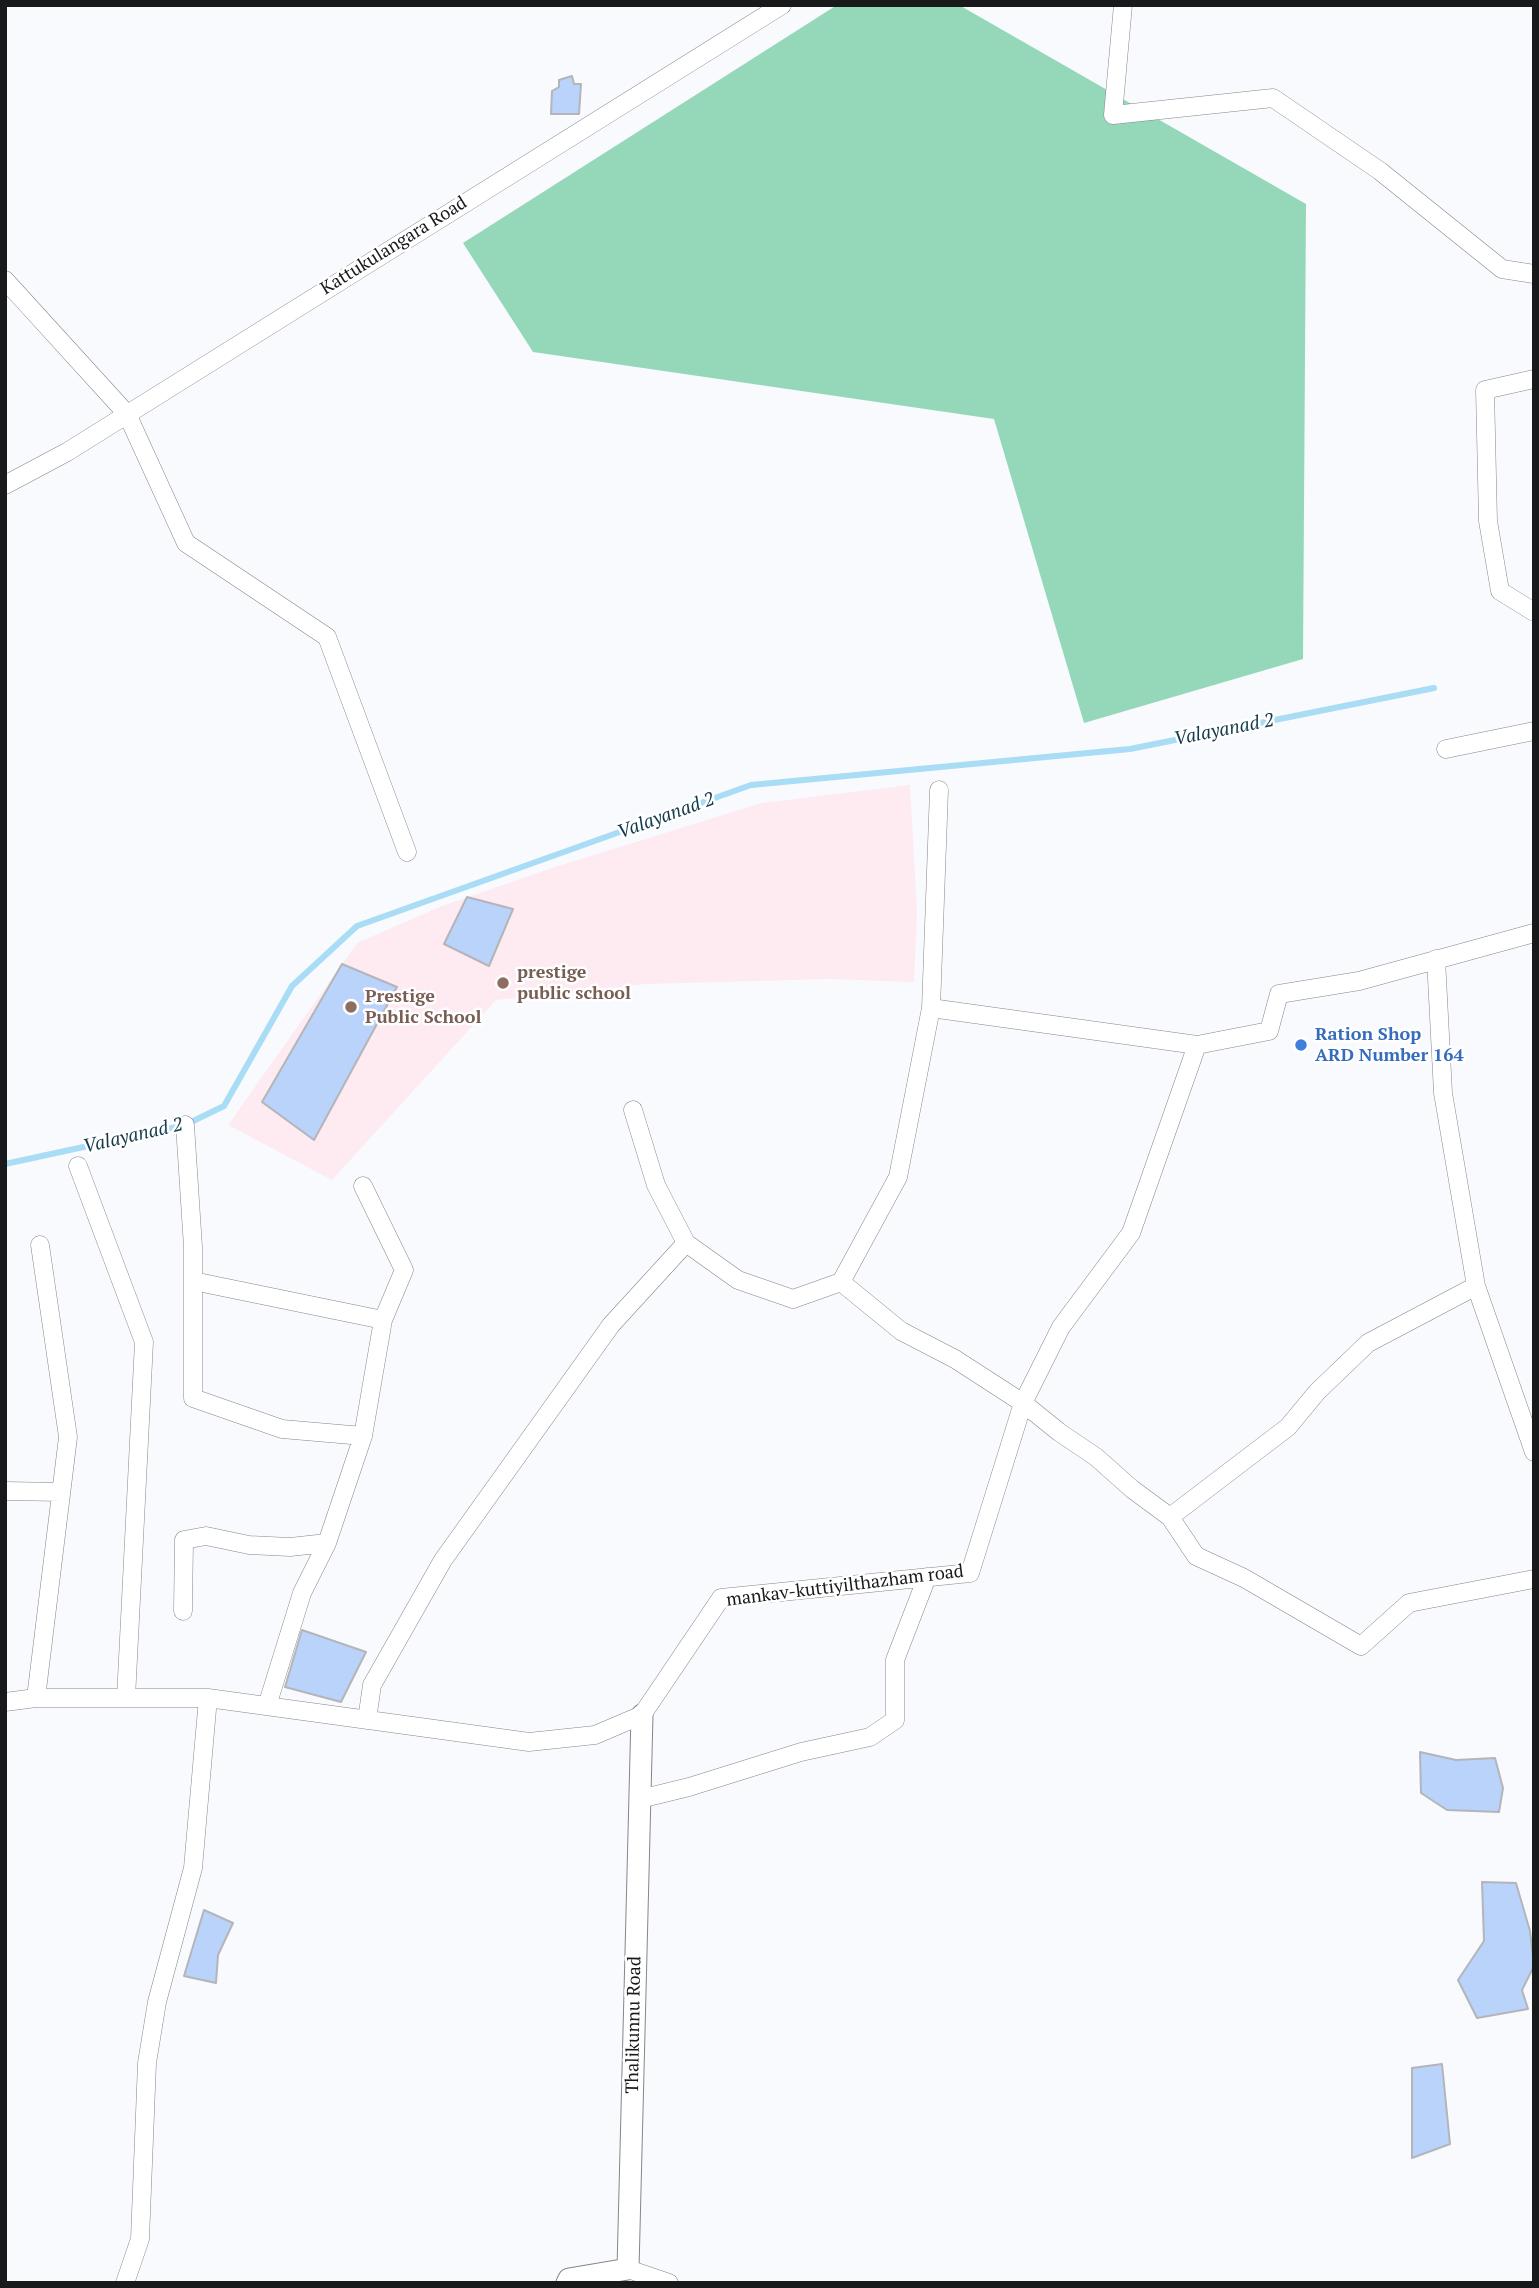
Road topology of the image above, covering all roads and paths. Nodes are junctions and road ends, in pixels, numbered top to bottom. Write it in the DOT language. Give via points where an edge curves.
graph roads {
  1 [pos="782,5"];
  2 [pos="1123,5"];
  3 [pos="1534,274"];
  4 [pos="5,280"];
  5 [pos="1534,379"];
  6 [pos="127,414"];
  7 [pos="5,485"];
  8 [pos="1534,612"];
  9 [pos="1534,731"];
  10 [pos="1446,749"];
  11 [pos="939,790"];
  12 [pos="407,852"];
  13 [pos="1534,933"];
  14 [pos="1436,959"];
  15 [pos="930,1008"];
  16 [pos="1197,1045"];
  17 [pos="633,1110"];
  18 [pos="185,1125"];
  19 [pos="78,1166"];
  20 [pos="363,1186"];
  21 [pos="686,1242"];
  22 [pos="40,1245"];
  23 [pos="193,1281"];
  24 [pos="841,1282"];
  25 [pos="1476,1286"];
  26 [pos="383,1320"];
  27 [pos="1023,1403"];
  28 [pos="363,1436"];
  29 [pos="1534,1452"];
  30 [pos="5,1491"];
  31 [pos="61,1492"];
  32 [pos="1170,1517"];
  33 [pos="327,1543"];
  34 [pos="927,1577"];
  35 [pos="1534,1579"];
  36 [pos="183,1611"];
  37 [pos="36,1698"];
  38 [pos="125,1698"];
  39 [pos="208,1698"];
  40 [pos="5,1702"];
  41 [pos="267,1706"];
  42 [pos="642,1715"];
  43 [pos="367,1720"];
  44 [pos="640,1799"];
  45 [pos="628,2269"];
  46 [pos="125,2283"];
  47 [pos="567,2283"];
  48 [pos="668,2283"];
  1 -- 6 [label="street, Kattukulangara Road"];
  2 -- 3 [label="street" via="1113,116 1273,98 1380,171 1502,269"];
  4 -- 6 [label="street"];
  5 -- 8 [label="street" via="1485,390 1488,521 1500,591"];
  6 -- 7 [label="street, Kattukulangara Road"];
  6 -- 12 [label="street" via="186,543 327,637"];
  9 -- 10 [label="street"];
  11 -- 15 [label="street"];
  13 -- 14 [label="street"];
  14 -- 16 [label="street" via="1359,981 1279,995 1269,1031"];
  14 -- 25 [label="street" via="1443,1093"];
  15 -- 16 [label="street"];
  15 -- 24 [label="street" via="898,1177"];
  16 -- 27 [label="street, mankav-kuttiyilthazham road" via="1131,1233 1061,1326"];
  17 -- 21 [label="street" via="656,1185"];
  18 -- 23 [label="street"];
  19 -- 38 [label="street" via="144,1342"];
  20 -- 26 [label="street" via="404,1270"];
  21 -- 24 [label="street" via="738,1280 793,1299"];
  21 -- 43 [label="street" via="611,1325 443,1560 372,1685"];
  22 -- 31 [label="street" via="68,1437"];
  23 -- 26 [label="street"];
  23 -- 28 [label="street" via="193,1398 282,1429"];
  24 -- 27 [label="street" via="901,1331"];
  25 -- 29 [label="street"];
  25 -- 32 [label="street" via="1368,1343 1288,1427"];
  26 -- 28 [label="street"];
  27 -- 32 [label="street"];
  27 -- 34 [label="street, mankav-kuttiyilthazham road" via="970,1573"];
  28 -- 33 [label="street"];
  30 -- 31 [label="street"];
  31 -- 37 [label="street"];
  32 -- 35 [label="street" via="1196,1556 1244,1578 1362,1646 1409,1603"];
  33 -- 36 [label="street" via="290,1547 206,1536 184,1540"];
  33 -- 41 [label="street" via="302,1593"];
  34 -- 42 [label="street, mankav-kuttiyilthazham road" via="721,1598"];
  34 -- 44 [label="street" via="895,1660 895,1720 870,1737"];
  37 -- 38 [label="street"];
  37 -- 40 [label="street"];
  38 -- 39 [label="street"];
  39 -- 41 [label="street"];
  39 -- 46 [label="street" via="193,1868 157,2002 147,2063 140,2239"];
  41 -- 43 [label="street"];
  42 -- 43 [label="street" via="596,1735 529,1742"];
  42 -- 44 [label="street, Thalikunnu Road"];
  44 -- 45 [label="street, Thalikunnu Road"];
  45 -- 47 [label="street" via="569,2278"];
  45 -- 48 [label="street"];
}
